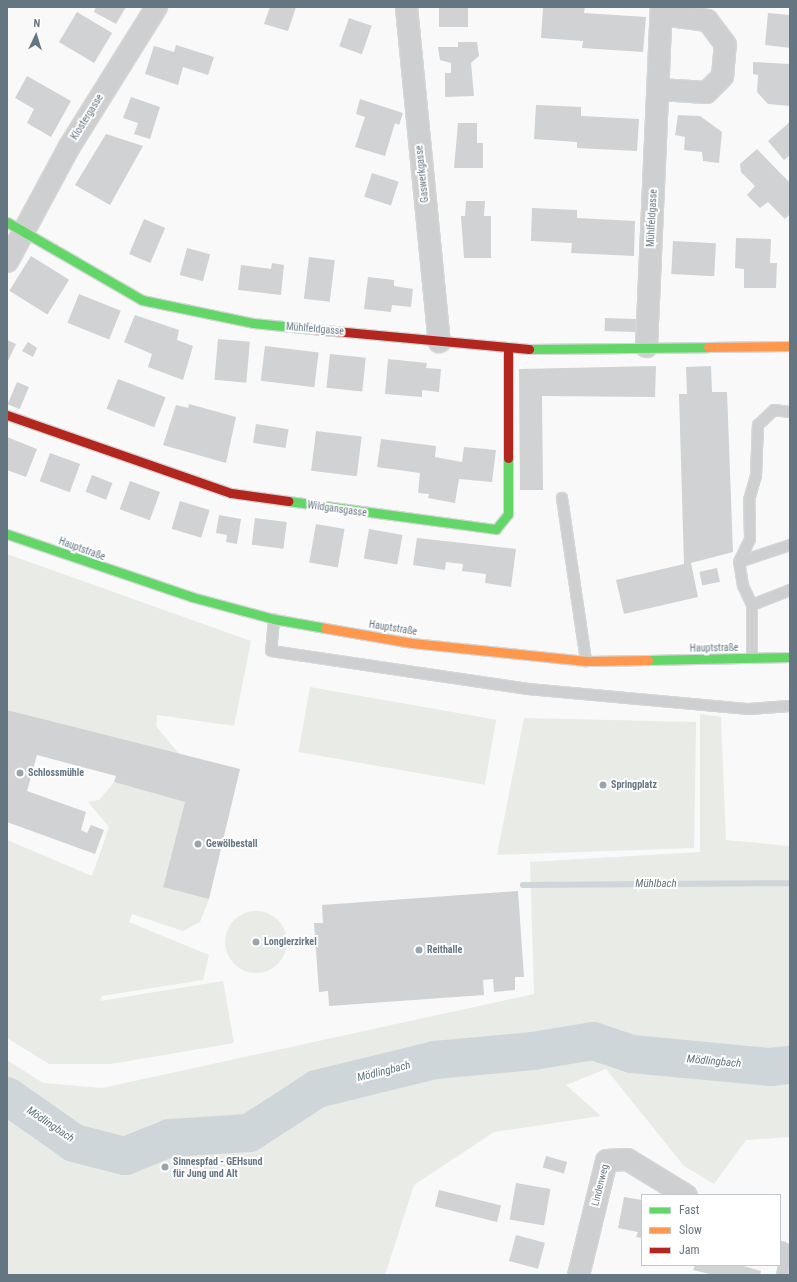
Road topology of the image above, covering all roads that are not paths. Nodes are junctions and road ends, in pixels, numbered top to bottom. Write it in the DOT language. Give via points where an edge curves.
graph roads {
  1 [pos="156,7"];
  2 [pos="401,9"];
  3 [pos="661,10"];
  4 [pos="659,89"];
  5 [pos="7,222"];
  6 [pos="26,232"];
  7 [pos="7,261"];
  8 [pos="439,341"];
  9 [pos="646,346"];
  10 [pos="790,346"];
  11 [pos="508,349"];
  12 [pos="790,412"];
  13 [pos="7,415"];
  14 [pos="562,498"];
  15 [pos="7,534"];
  16 [pos="790,545"];
  17 [pos="739,562"];
  18 [pos="790,590"];
  19 [pos="752,605"];
  20 [pos="274,618"];
  21 [pos="790,657"];
  22 [pos="752,658"];
  23 [pos="586,661"];
  24 [pos="790,706"];
  25 [pos="684,1194"];
  26 [pos="578,1275"];
  1 -- 6 [label="street, Klostergasse" via="69,146"];
  2 -- 8 [label="street, Gaswerkgasse"];
  3 -- 4 [label="street, Mühlfeldgasse"];
  3 -- 4 [label="street, Mühlfeldgasse" via="707,20 725,44 722,76 706,92"];
  4 -- 9 [label="street, Mühlfeldgasse"];
  5 -- 6 [label="street, Mühlfeldgasse"];
  6 -- 7 [label="street"];
  6 -- 8 [label="street, Mühlfeldgasse" via="142,300 253,323"];
  8 -- 11 [label="street, Mühlfeldgasse"];
  9 -- 10 [label="street, Mühlfeldgasse"];
  9 -- 11 [label="street, Mühlfeldgasse"];
  11 -- 13 [label="street, Wildgansgasse" via="508,514 496,528 231,493"];
  12 -- 17 [label="lane" via="774,410 758,425 756,476 749,500 750,539"];
  14 -- 23 [label="lane"];
  15 -- 20 [label="street, Hauptstraße" via="127,576"];
  16 -- 17 [label="lane"];
  17 -- 19 [label="lane" via="743,586"];
  18 -- 19 [label="lane"];
  19 -- 22 [label="lane"];
  20 -- 23 [label="street, Hauptstraße" via="412,643"];
  20 -- 24 [label="lane" via="271,651 528,689 749,709"];
  21 -- 22 [label="street, Hauptstraße"];
  22 -- 23 [label="street, Hauptstraße"];
  25 -- 26 [label="street, Lindenweg" via="627,1159 606,1160"];
}
